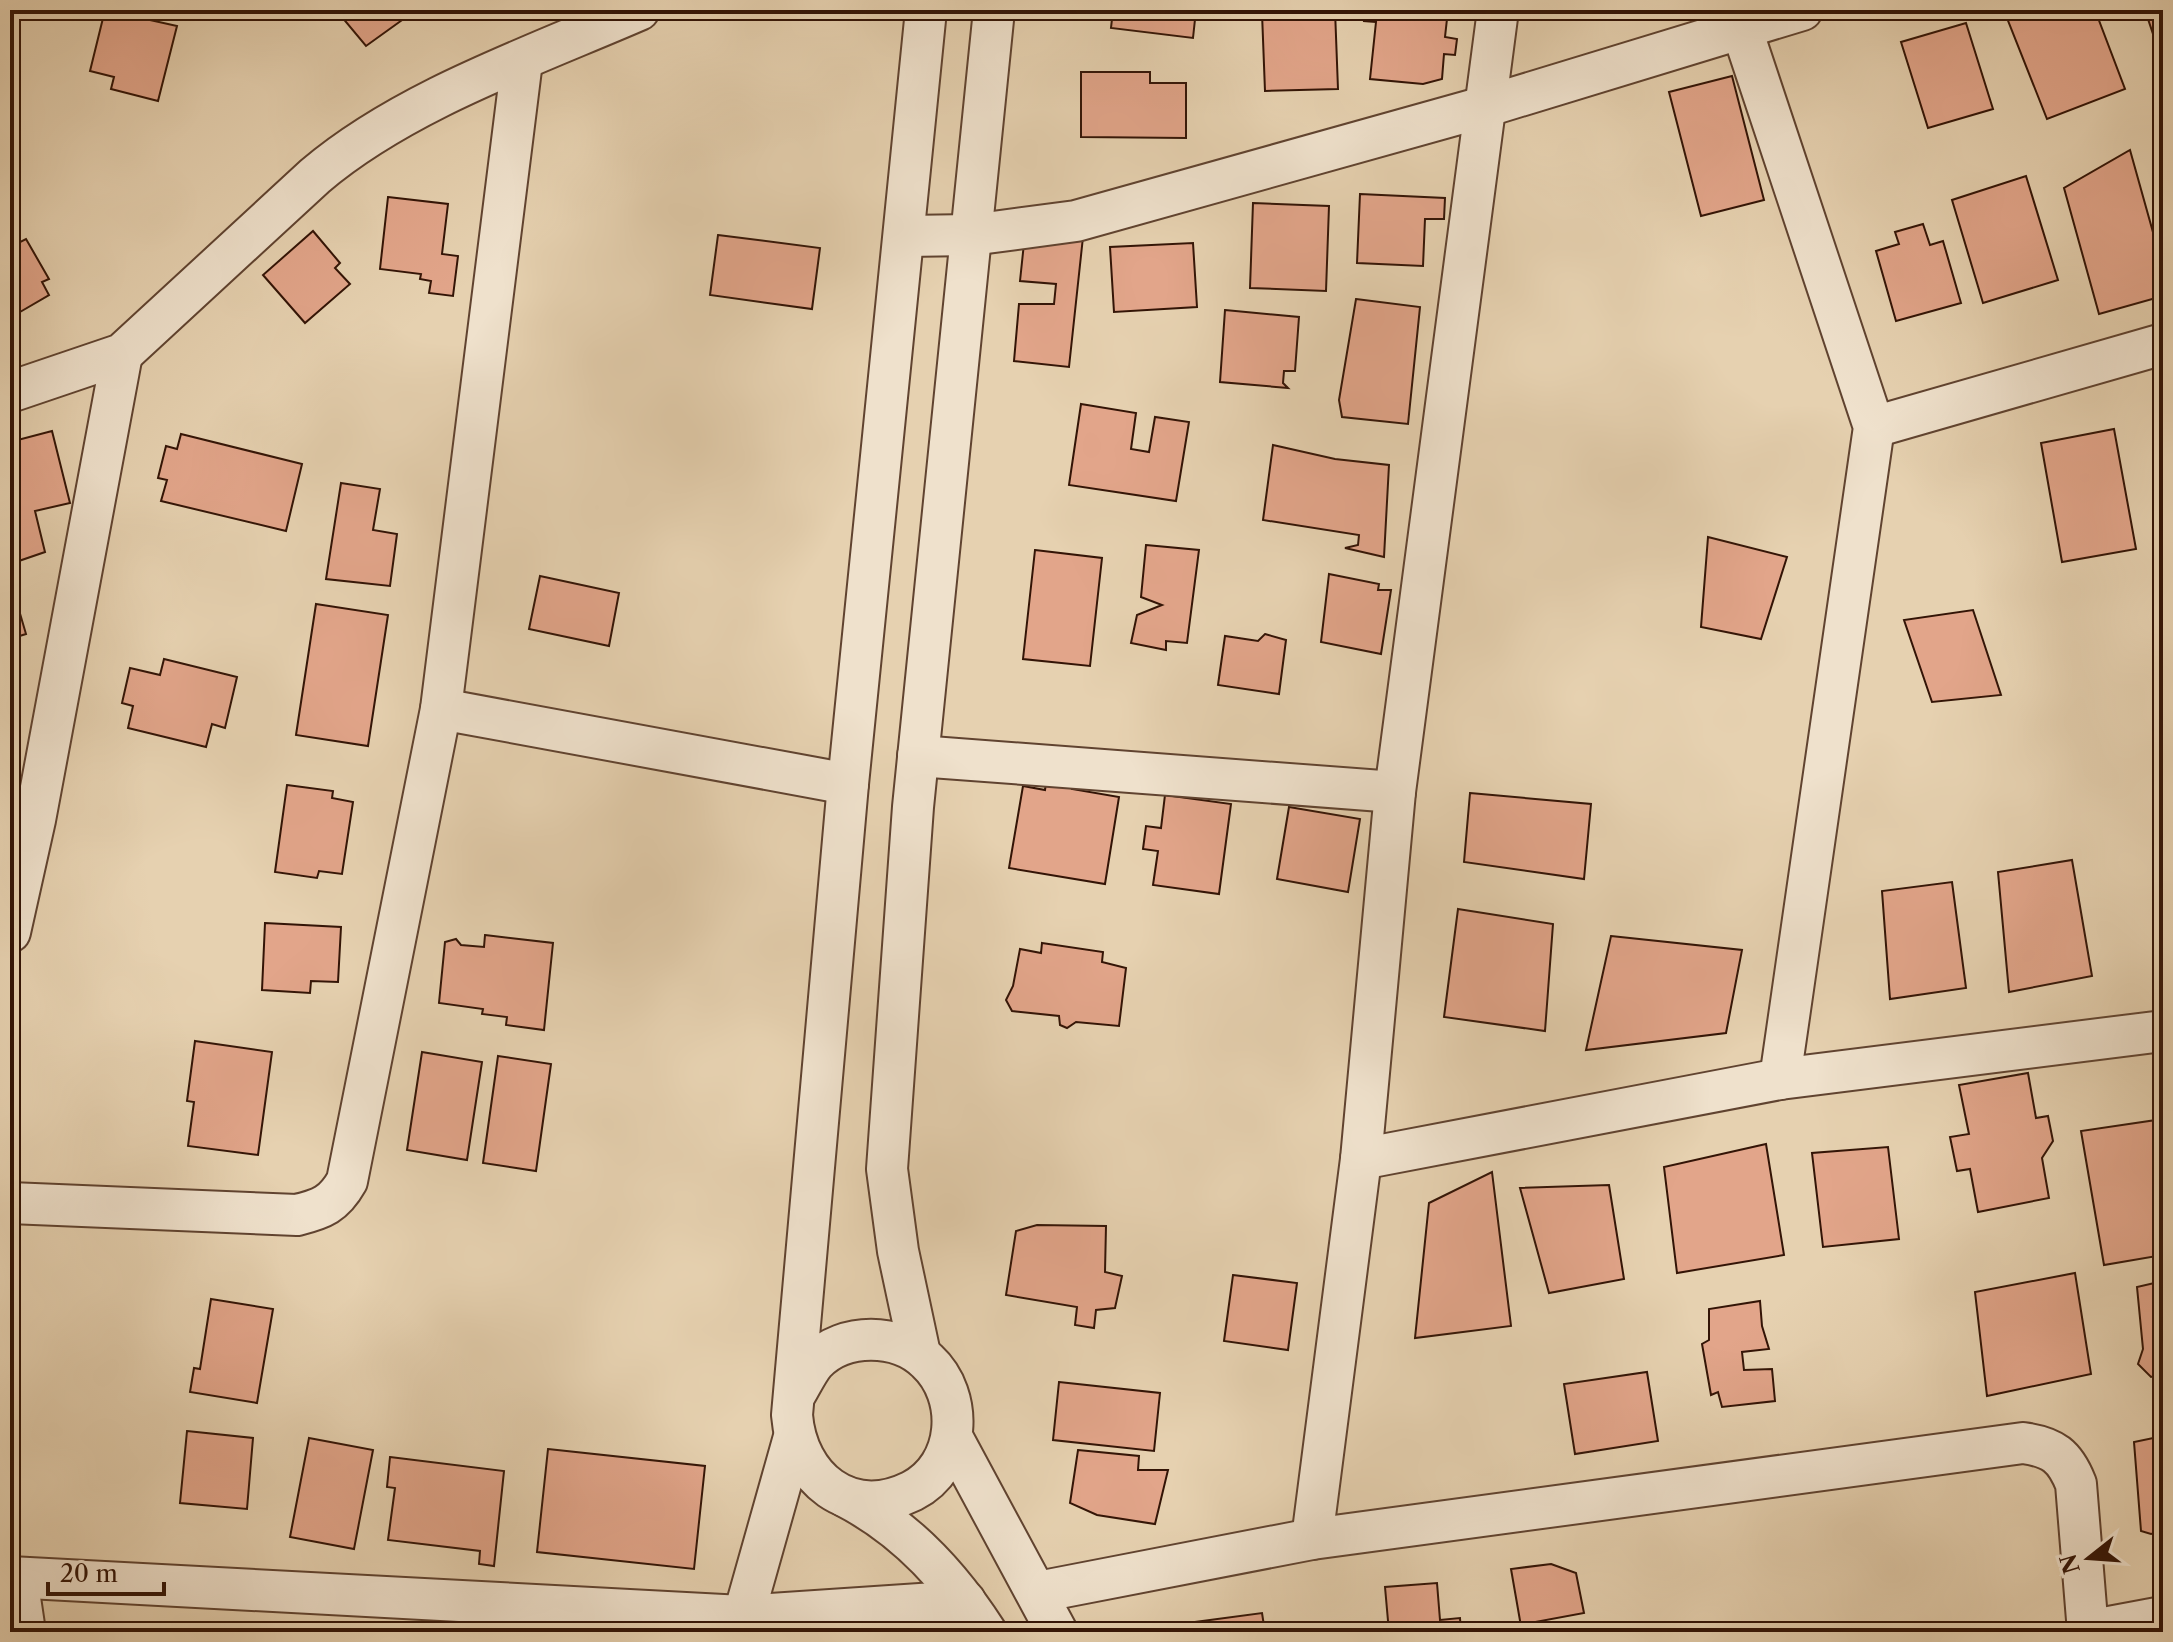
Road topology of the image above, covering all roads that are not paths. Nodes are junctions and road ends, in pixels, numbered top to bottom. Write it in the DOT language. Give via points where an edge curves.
graph roads {
  1 [pos="639,10"];
  2 [pos="926,10"];
  3 [pos="994,10"];
  4 [pos="1498,10"];
  5 [pos="1802,10"];
  6 [pos="1742,30"];
  7 [pos="522,61"];
  8 [pos="1487,106"];
  9 [pos="971,235"];
  10 [pos="906,236"];
  11 [pos="2163,344"];
  12 [pos="122,354"];
  13 [pos="10,392"];
  14 [pos="1874,427"];
  15 [pos="441,709"];
  16 [pos="918,756"];
  17 [pos="848,784"];
  18 [pos="1395,792"];
  19 [pos="23,823"];
  20 [pos="10,932"];
  21 [pos="2163,1031"];
  22 [pos="1780,1079"];
  23 [pos="1361,1159"];
  24 [pos="10,1203"];
  25 [pos="920,1354"];
  26 [pos="796,1393"];
  27 [pos="794,1437"];
  28 [pos="952,1437"];
  29 [pos="846,1497"];
  30 [pos="1312,1539"];
  31 [pos="14,1578"];
  32 [pos="1038,1592"];
  33 [pos="976,1616"];
  34 [pos="469,1617"];
  35 [pos="2163,1617"];
  36 [pos="741,1624"];
  37 [pos="25,1632"];
  38 [pos="1057,1632"];
  39 [pos="2088,1632"];
  1 -- 7 [label="street"];
  2 -- 10 [label="street"];
  3 -- 9 [label="street"];
  4 -- 8 [label="street"];
  5 -- 6 [label="street"];
  6 -- 8 [label="street"];
  6 -- 14 [label="street"];
  7 -- 12 [label="street" via="347,149"];
  7 -- 15 [label="street"];
  8 -- 9 [label="street" via="1076,221"];
  8 -- 18 [label="street"];
  9 -- 10 [label="street"];
  9 -- 16 [label="street"];
  10 -- 17 [label="street"];
  11 -- 14 [label="street"];
  12 -- 13 [label="street"];
  12 -- 19 [label="street"];
  14 -- 22 [label="street"];
  15 -- 17 [label="street"];
  15 -- 24 [label="street" via="353,1160 337,1199 297,1215"];
  16 -- 18 [label="street"];
  16 -- 25 [label="street" via="887,1169"];
  17 -- 26 [label="street"];
  18 -- 23 [label="street"];
  19 -- 20 [label="street"];
  21 -- 22 [label="street"];
  22 -- 23 [label="street"];
  23 -- 30 [label="street"];
  25 -- 26 [label="street" via="886,1339 848,1342 816,1361"];
  25 -- 28 [label="street" via="949,1390"];
  26 -- 27 [label="street"];
  27 -- 29 [label="street" via="804,1463 822,1484"];
  27 -- 36 [label="street"];
  28 -- 29 [label="street" via="938,1468 913,1491 880,1501"];
  28 -- 32 [label="street"];
  29 -- 33 [label="street" via="903,1534"];
  30 -- 32 [label="street"];
  30 -- 39 [label="street" via="2023,1443 2042,1445 2068,1464 2076,1484"];
  31 -- 34 [label="street"];
  31 -- 37 [label="street"];
  32 -- 38 [label="street"];
  33 -- 36 [label="street"];
  34 -- 36 [label="street"];
  35 -- 39 [label="street"];
}
